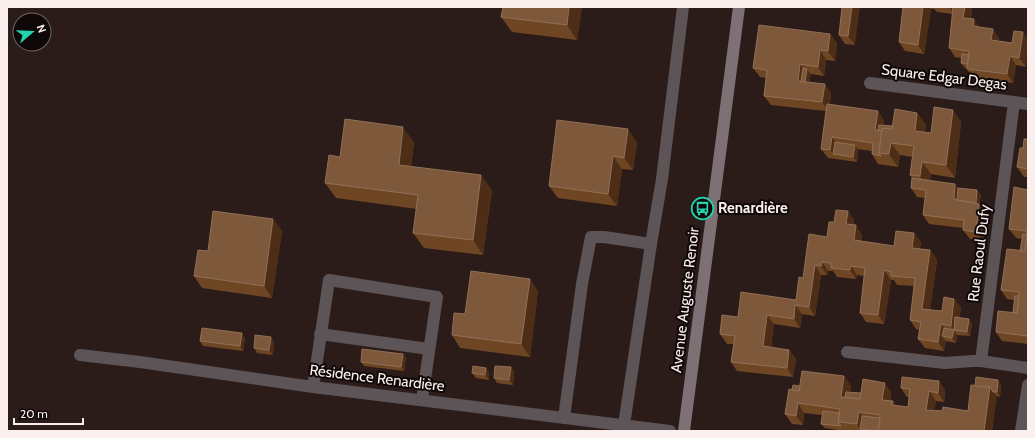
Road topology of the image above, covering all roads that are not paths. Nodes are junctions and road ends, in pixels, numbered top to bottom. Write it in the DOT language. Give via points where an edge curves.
graph roads {
  1 [pos="683,7"];
  2 [pos="739,7"];
  3 [pos="870,84"];
  4 [pos="1014,102"];
  5 [pos="1028,104"];
  6 [pos="651,244"];
  7 [pos="320,334"];
  8 [pos="429,349"];
  9 [pos="847,352"];
  10 [pos="80,355"];
  11 [pos="981,361"];
  12 [pos="1028,368"];
  13 [pos="1028,385"];
  14 [pos="313,387"];
  15 [pos="422,400"];
  16 [pos="564,418"];
  17 [pos="624,425"];
  18 [pos="670,431"];
  19 [pos="684,431"];
  20 [pos="1021,431"];
  1 -- 6 [label="street" via="662,179"];
  2 -- 19 [label="main road, Avenue Auguste Renoir"];
  3 -- 4 [label="street, Square Edgar Degas"];
  4 -- 5 [label="street, Square Edgar Degas"];
  4 -- 11 [label="street, Rue Raoul Dufy"];
  6 -- 16 [label="street" via="591,237"];
  6 -- 17 [label="street"];
  7 -- 8 [label="street"];
  7 -- 8 [label="street" via="329,280 437,297"];
  7 -- 14 [label="street"];
  8 -- 15 [label="street"];
  9 -- 11 [label="street" via="945,363"];
  10 -- 14 [label="street, Résidence Renardière"];
  11 -- 12 [label="street"];
  13 -- 20 [label="street"];
  14 -- 15 [label="street, Résidence Renardière"];
  15 -- 16 [label="street, Résidence Renardière"];
  16 -- 17 [label="street, Résidence Renardière"];
  17 -- 18 [label="street, Résidence Renardière"];
}
